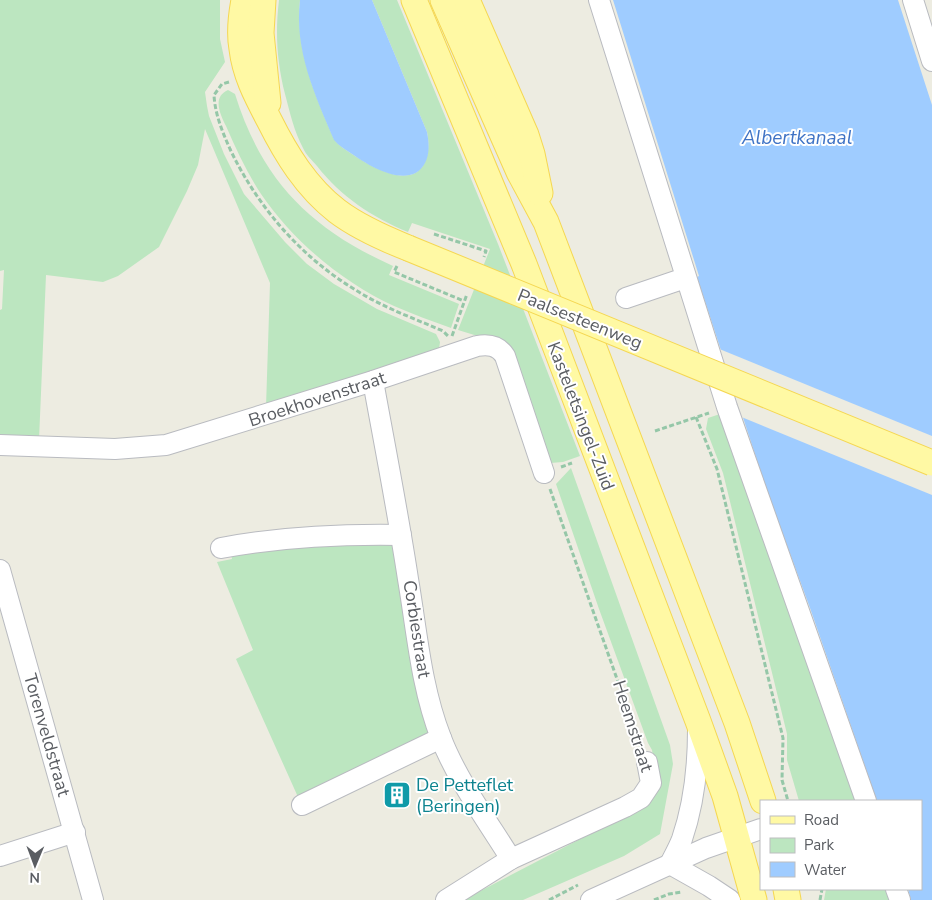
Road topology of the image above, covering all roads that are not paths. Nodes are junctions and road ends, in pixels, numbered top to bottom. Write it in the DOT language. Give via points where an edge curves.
graph roads {
  1 [pos="244,0"];
  2 [pos="263,0"];
  3 [pos="414,0"];
  4 [pos="443,0"];
  5 [pos="467,0"];
  6 [pos="599,0"];
  7 [pos="913,0"];
  8 [pos="932,61"];
  9 [pos="269,121"];
  10 [pos="546,222"];
  11 [pos="685,278"];
  12 [pos="626,298"];
  13 [pos="373,381"];
  14 [pos="0,444"];
  15 [pos="932,463"];
  16 [pos="544,473"];
  17 [pos="401,535"];
  18 [pos="221,548"];
  19 [pos="0,570"];
  20 [pos="698,721"];
  21 [pos="440,738"];
  22 [pos="646,762"];
  23 [pos="763,800"];
  24 [pos="866,800"];
  25 [pos="302,805"];
  26 [pos="760,829"];
  27 [pos="75,832"];
  28 [pos="737,837"];
  29 [pos="0,856"];
  30 [pos="511,859"];
  31 [pos="670,864"];
  32 [pos="586,892"];
  33 [pos="93,900"];
  34 [pos="446,900"];
  35 [pos="730,900"];
  36 [pos="754,900"];
  1 -- 9 [label="main road, Paalsesteenweg" via="241,49"];
  2 -- 9 [label="main road, Paalsesteenweg" via="261,33"];
  3 -- 20 [label="main road, Kasteletsingel-Zuid" via="524,264"];
  4 -- 10 [label="main road, Kasteletsingel-Zuid" via="519,172"];
  5 -- 10 [label="main road, Kasteletsingel-Zuid" via="526,135"];
  6 -- 11 [label="street"];
  7 -- 8 [label="street"];
  9 -- 15 [label="main road, Paalsesteenweg, bridge" via="295,166 315,190 336,210 403,255"];
  10 -- 23 [label="main road, Kasteletsingel-Zuid" via="737,723"];
  11 -- 12 [label="street"];
  11 -- 24 [label="street" via="757,497"];
  13 -- 14 [label="street, Broekhovenstraat" via="166,445 115,449"];
  13 -- 16 [label="street, Broekhovenstraat" via="476,346 497,348 507,362"];
  13 -- 17 [label="street, Corbiestraat"];
  17 -- 18 [label="street" via="298,538"];
  17 -- 21 [label="street, Corbiestraat" via="423,676"];
  19 -- 27 [label="street, Torenveldstraat"];
  20 -- 28 [label="main road, Kasteletsingel-Zuid"];
  20 -- 31 [label="street" via="693,791 682,839"];
  21 -- 25 [label="street"];
  21 -- 30 [label="street, Corbiestraat" via="451,762"];
  22 -- 30 [label="street, Heemstraat" via="651,783 641,798"];
  26 -- 28 [label="street"];
  27 -- 29 [label="street"];
  27 -- 33 [label="street, Torenveldstraat"];
  28 -- 31 [label="street"];
  28 -- 36 [label="main road, Kasteletsingel-Zuid"];
  30 -- 34 [label="street, Heemstraat"];
  31 -- 32 [label="street"];
  31 -- 35 [label="street"];
}
